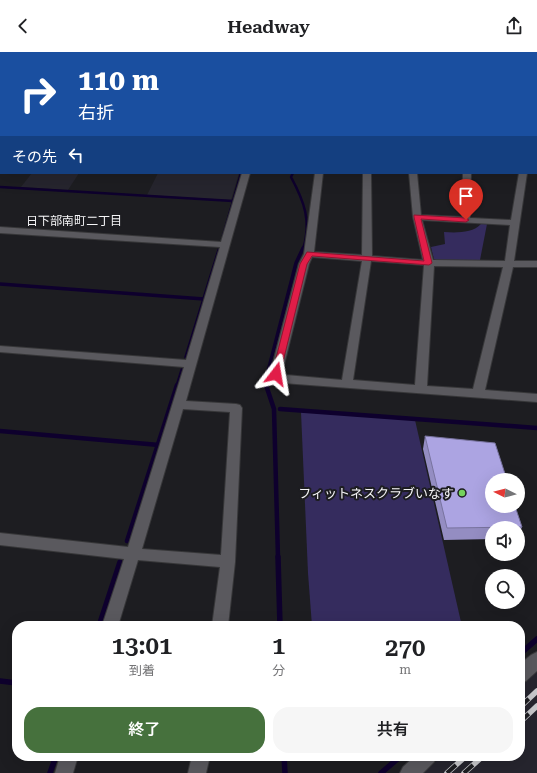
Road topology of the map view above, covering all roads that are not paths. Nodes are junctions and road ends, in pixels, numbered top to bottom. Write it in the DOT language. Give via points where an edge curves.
graph roads {
  1 [pos="246,174"];
  2 [pos="319,174"];
  3 [pos="367,174"];
  4 [pos="413,174"];
  5 [pos="467,174"];
  6 [pos="523,174"];
  7 [pos="417,217"];
  8 [pos="466,220"];
  9 [pos="515,223"];
  10 [pos="0,230"];
  11 [pos="225,245"];
  12 [pos="310,254"];
  13 [pos="367,259"];
  14 [pos="429,263"];
  15 [pos="509,264"];
  16 [pos="537,264"];
  17 [pos="0,349"];
  18 [pos="190,364"];
  19 [pos="347,384"];
  20 [pos="421,389"];
  21 [pos="478,394"];
  22 [pos="537,398"];
  23 [pos="179,405"];
  24 [pos="0,539"];
  25 [pos="133,554"];
  26 [pos="228,562"];
  27 [pos="112,621"];
  28 [pos="221,621"];
  29 [pos="537,660"];
  30 [pos="525,671"];
  31 [pos="68,761"];
  32 [pos="200,761"];
  33 [pos="422,761"];
  34 [pos="64,773"];
  35 [pos="197,773"];
  36 [pos="409,773"];
  1 -- 11 [label="street"];
  2 -- 12 [label="street"];
  3 -- 13 [label="street"];
  4 -- 7 [label="street"];
  5 -- 8 [label="street"];
  6 -- 9 [label="street"];
  7 -- 8 [label="street"];
  7 -- 14 [label="street"];
  8 -- 9 [label="street"];
  9 -- 15 [label="street"];
  10 -- 11 [label="street"];
  11 -- 18 [label="street"];
  12 -- 13 [label="street"];
  12 -- 19 [label="street" via="304,264 276,374 283,379"];
  13 -- 14 [label="street"];
  13 -- 19 [label="street"];
  14 -- 15 [label="street"];
  14 -- 20 [label="street"];
  15 -- 16 [label="street"];
  15 -- 21 [label="street"];
  17 -- 18 [label="street"];
  18 -- 23 [label="street"];
  19 -- 20 [label="street"];
  20 -- 21 [label="street"];
  21 -- 22 [label="street"];
  23 -- 25 [label="street"];
  23 -- 26 [label="street" via="236,408"];
  24 -- 25 [label="street"];
  25 -- 26 [label="street"];
  25 -- 27 [label="street"];
  26 -- 28 [label="street"];
  29 -- 30 [label="street"];
  31 -- 34 [label="street"];
  32 -- 35 [label="street"];
  33 -- 36 [label="street"];
}
